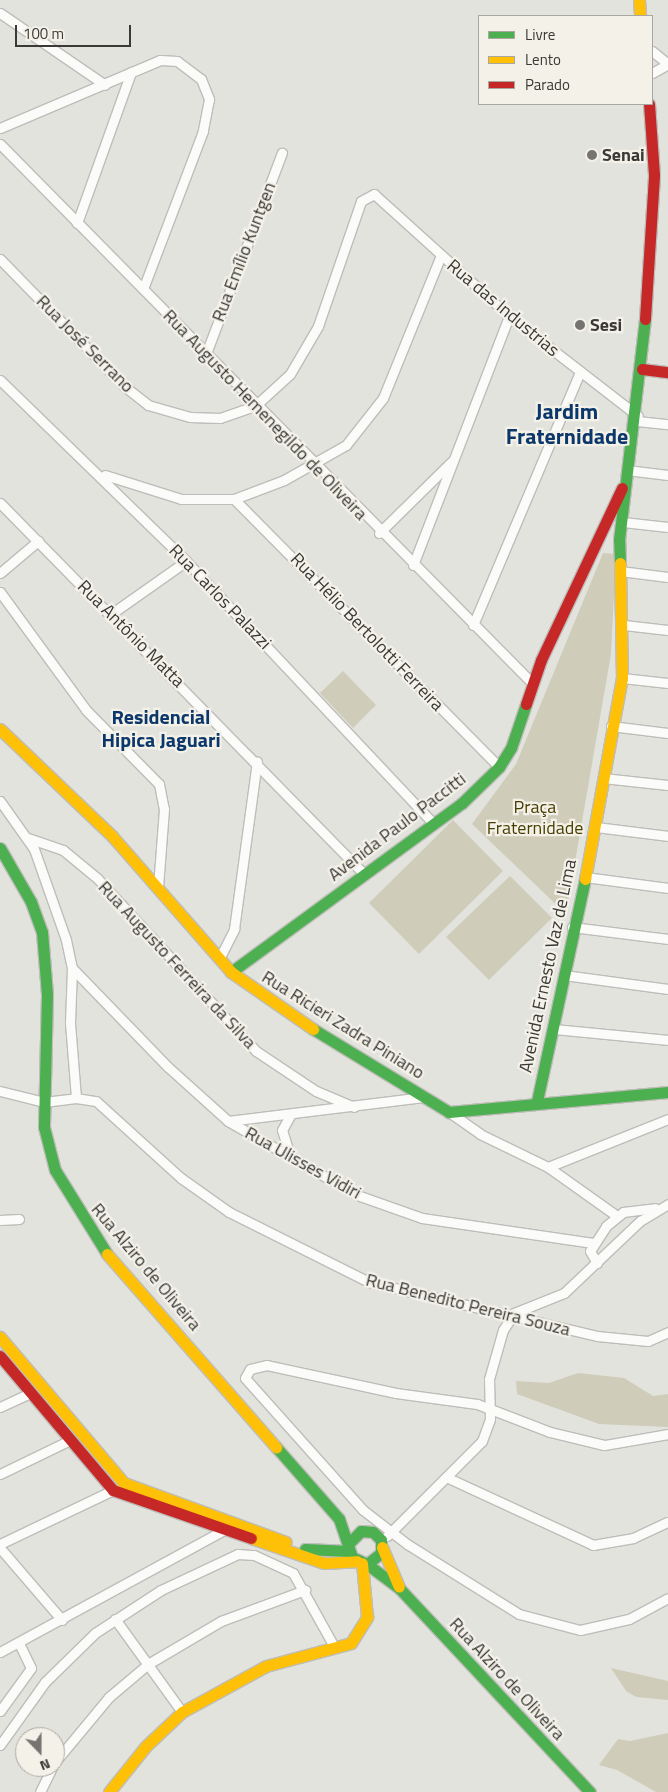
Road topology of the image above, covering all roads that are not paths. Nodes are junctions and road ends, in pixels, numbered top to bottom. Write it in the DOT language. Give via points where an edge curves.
graph roads {
  1 [pos="639,0"];
  2 [pos="0,13"];
  3 [pos="640,15"];
  4 [pos="653,52"];
  5 [pos="668,64"];
  6 [pos="131,72"];
  7 [pos="653,72"];
  8 [pos="105,85"];
  9 [pos="649,105"];
  10 [pos="0,128"];
  11 [pos="0,144"];
  12 [pos="282,153"];
  13 [pos="374,194"];
  14 [pos="77,224"];
  15 [pos="441,255"];
  16 [pos="0,259"];
  17 [pos="143,289"];
  18 [pos="509,316"];
  19 [pos="207,351"];
  20 [pos="642,369"];
  21 [pos="580,372"];
  22 [pos="668,372"];
  23 [pos="0,380"];
  24 [pos="255,406"];
  25 [pos="638,418"];
  26 [pos="668,424"];
  27 [pos="454,458"];
  28 [pos="314,464"];
  29 [pos="95,469"];
  30 [pos="668,475"];
  31 [pos="626,476"];
  32 [pos="234,499"];
  33 [pos="0,503"];
  34 [pos="623,522"];
  35 [pos="668,527"];
  36 [pos="380,533"];
  37 [pos="597,540"];
  38 [pos="619,540"];
  39 [pos="38,541"];
  40 [pos="186,561"];
  41 [pos="413,565"];
  42 [pos="620,571"];
  43 [pos="0,572"];
  44 [pos="668,577"];
  45 [pos="0,592"];
  46 [pos="111,614"];
  47 [pos="473,625"];
  48 [pos="624,625"];
  49 [pos="668,630"];
  50 [pos="622,678"];
  51 [pos="533,684"];
  52 [pos="668,684"];
  53 [pos="611,726"];
  54 [pos="0,729"];
  55 [pos="668,733"];
  56 [pos="257,762"];
  57 [pos="499,767"];
  58 [pos="604,778"];
  59 [pos="668,785"];
  60 [pos="0,801"];
  61 [pos="432,822"];
  62 [pos="596,827"];
  63 [pos="668,836"];
  64 [pos="28,838"];
  65 [pos="0,848"];
  66 [pos="364,874"];
  67 [pos="585,877"];
  68 [pos="158,887"];
  69 [pos="668,888"];
  70 [pos="572,927"];
  71 [pos="668,939"];
  72 [pos="219,960"];
  73 [pos="72,968"];
  74 [pos="231,972"];
  75 [pos="564,975"];
  76 [pos="668,989"];
  77 [pos="554,1029"];
  78 [pos="668,1040"];
  79 [pos="0,1091"];
  80 [pos="668,1092"];
  81 [pos="424,1096"];
  82 [pos="76,1098"];
  83 [pos="537,1101"];
  84 [pos="44,1102"];
  85 [pos="354,1107"];
  86 [pos="449,1112"];
  87 [pos="291,1114"];
  88 [pos="668,1119"];
  89 [pos="228,1121"];
  90 [pos="291,1158"];
  91 [pos="548,1167"];
  92 [pos="665,1206"];
  93 [pos="644,1210"];
  94 [pos="617,1216"];
  95 [pos="19,1219"];
  96 [pos="0,1220"];
  97 [pos="640,1221"];
  98 [pos="592,1243"];
  99 [pos="596,1263"];
  100 [pos="514,1313"];
  101 [pos="668,1332"];
  102 [pos="0,1337"];
  103 [pos="0,1356"];
  104 [pos="30,1392"];
  105 [pos="0,1407"];
  106 [pos="491,1407"];
  107 [pos="668,1434"];
  108 [pos="70,1440"];
  109 [pos="0,1474"];
  110 [pos="446,1477"];
  111 [pos="124,1483"];
  112 [pos="113,1490"];
  113 [pos="339,1519"];
  114 [pos="668,1522"];
  115 [pos="224,1530"];
  116 [pos="367,1530"];
  117 [pos="390,1533"];
  118 [pos="0,1544"];
  119 [pos="382,1544"];
  120 [pos="350,1547"];
  121 [pos="0,1548"];
  122 [pos="362,1563"];
  123 [pos="400,1589"];
  124 [pos="305,1590"];
  125 [pos="668,1598"];
  126 [pos="115,1619"];
  127 [pos="62,1620"];
  128 [pos="19,1643"];
  129 [pos="335,1648"];
  130 [pos="0,1652"];
  131 [pos="148,1664"];
  132 [pos="0,1712"];
  133 [pos="182,1712"];
  134 [pos="0,1745"];
  135 [pos="65,1750"];
  136 [pos="47,1777"];
  137 [pos="40,1792"];
  138 [pos="109,1792"];
  139 [pos="590,1792"];
  1 -- 3 [label="street"];
  2 -- 8 [label="street"];
  4 -- 5 [label="street"];
  5 -- 7 [label="street"];
  6 -- 8 [label="street"];
  6 -- 14 [label="street"];
  6 -- 17 [label="street" via="160,60 177,61 207,89 203,131"];
  8 -- 10 [label="street"];
  9 -- 20 [label="street" via="654,175"];
  11 -- 14 [label="street, Rua Augusto Hemenegildo de Oliveira"];
  12 -- 19 [label="street, Rua Emílio Kuntgen"];
  13 -- 15 [label="street, Rua das Industrias"];
  13 -- 24 [label="street, Rua José Serrano" via="361,201 318,326 301,358 279,388"];
  14 -- 17 [label="street, Rua Augusto Hemenegildo de Oliveira"];
  15 -- 18 [label="street, Rua das Industrias"];
  15 -- 28 [label="street" via="383,398 346,445"];
  16 -- 24 [label="street, Rua José Serrano" via="124,386 148,404 200,418 236,415"];
  17 -- 19 [label="street, Rua Augusto Hemenegildo de Oliveira"];
  18 -- 21 [label="street, Rua das Industrias"];
  18 -- 27 [label="street"];
  19 -- 24 [label="street, Rua Augusto Hemenegildo de Oliveira"];
  20 -- 22 [label="street"];
  20 -- 25 [label="street"];
  21 -- 25 [label="street, Rua das Industrias"];
  21 -- 47 [label="street"];
  23 -- 29 [label="street, Rua Carlos Palazzi"];
  24 -- 28 [label="street, Rua Augusto Hemenegildo de Oliveira"];
  25 -- 26 [label="street"];
  25 -- 31 [label="street"];
  27 -- 36 [label="street"];
  27 -- 41 [label="street"];
  28 -- 32 [label="street"];
  28 -- 36 [label="street, Rua Augusto Hemenegildo de Oliveira"];
  29 -- 32 [label="street" via="150,492 181,499"];
  29 -- 40 [label="street, Rua Carlos Palazzi"];
  30 -- 31 [label="street"];
  31 -- 34 [label="street, Avenida Ernesto Vaz de Lima"];
  31 -- 37 [label="street, Avenida Paulo Paccitti"];
  32 -- 57 [label="street, Rua Hélio Bertolotti Ferreira"];
  33 -- 39 [label="street, Rua Antônio Matta"];
  34 -- 35 [label="street"];
  34 -- 38 [label="street, Avenida Ernesto Vaz de Lima"];
  36 -- 41 [label="street, Rua Augusto Hemenegildo de Oliveira"];
  37 -- 38 [label="street"];
  37 -- 51 [label="street, Avenida Paulo Paccitti"];
  38 -- 42 [label="street, Avenida Ernesto Vaz de Lima"];
  39 -- 43 [label="street"];
  39 -- 46 [label="street, Rua Antônio Matta"];
  40 -- 46 [label="street"];
  40 -- 61 [label="street, Rua Carlos Palazzi"];
  41 -- 47 [label="street, Rua Augusto Hemenegildo de Oliveira"];
  42 -- 44 [label="street"];
  42 -- 48 [label="street, Avenida Ernesto Vaz de Lima"];
  45 -- 68 [label="street" via="86,710 159,784 164,809"];
  46 -- 56 [label="street, Rua Antônio Matta"];
  47 -- 51 [label="street, Rua Augusto Hemenegildo de Oliveira"];
  48 -- 49 [label="street"];
  48 -- 50 [label="street, Avenida Ernesto Vaz de Lima"];
  50 -- 52 [label="street"];
  50 -- 53 [label="street, Avenida Ernesto Vaz de Lima"];
  51 -- 57 [label="street, Avenida Paulo Paccitti" via="511,748"];
  53 -- 55 [label="street"];
  53 -- 58 [label="street, Avenida Ernesto Vaz de Lima"];
  54 -- 68 [label="street, Rua Ricieri Zadra Piniano" via="112,836"];
  56 -- 66 [label="street, Rua Antônio Matta"];
  56 -- 72 [label="street" via="234,929"];
  57 -- 61 [label="street, Avenida Paulo Paccitti" via="462,803"];
  58 -- 59 [label="street"];
  58 -- 62 [label="street, Avenida Ernesto Vaz de Lima"];
  60 -- 64 [label="street"];
  61 -- 66 [label="street, Avenida Paulo Paccitti"];
  62 -- 63 [label="street"];
  62 -- 67 [label="street, Avenida Ernesto Vaz de Lima"];
  64 -- 73 [label="street"];
  64 -- 85 [label="street, Rua Augusto Ferreira da Silva" via="63,850 97,878 256,1051 316,1091"];
  65 -- 84 [label="street, Rua Alziro de Oliveira" via="31,902 45,947"];
  66 -- 74 [label="street, Avenida Paulo Paccitti"];
  67 -- 69 [label="street"];
  67 -- 70 [label="street, Avenida Ernesto Vaz de Lima"];
  68 -- 72 [label="street, Rua Ricieri Zadra Piniano"];
  70 -- 71 [label="street"];
  70 -- 75 [label="street, Avenida Ernesto Vaz de Lima"];
  72 -- 74 [label="street, Rua Ricieri Zadra Piniano"];
  73 -- 82 [label="street" via="70,1023"];
  73 -- 89 [label="street, Rua Ulisses Vidiri" via="168,1068"];
  74 -- 81 [label="street, Rua Ricieri Zadra Piniano" via="276,1007"];
  75 -- 76 [label="street"];
  75 -- 77 [label="street, Avenida Ernesto Vaz de Lima"];
  77 -- 78 [label="street"];
  77 -- 83 [label="street, Avenida Ernesto Vaz de Lima"];
  79 -- 84 [label="street, Rua Benedito Pereira Souza"];
  80 -- 83 [label="street"];
  81 -- 85 [label="street"];
  81 -- 86 [label="street, Rua Ricieri Zadra Piniano"];
  82 -- 84 [label="street, Rua Benedito Pereira Souza"];
  82 -- 100 [label="street, Rua Benedito Pereira Souza" via="101,1104 182,1178 273,1237 369,1282"];
  83 -- 86 [label="street"];
  84 -- 113 [label="street, Rua Alziro de Oliveira" via="44,1127 55,1170 82,1222"];
  85 -- 87 [label="street"];
  86 -- 91 [label="street, Rua Ricieri Zadra Piniano" via="480,1134"];
  87 -- 89 [label="street"];
  87 -- 90 [label="street" via="282,1130"];
  88 -- 91 [label="street"];
  89 -- 90 [label="street, Rua Ulisses Vidiri"];
  90 -- 98 [label="street, Rua Ulisses Vidiri" via="357,1195 422,1218"];
  91 -- 94 [label="street, Rua Ricieri Zadra Piniano"];
  92 -- 93 [label="street"];
  92 -- 97 [label="street"];
  93 -- 94 [label="street"];
  93 -- 97 [label="street"];
  94 -- 98 [label="street"];
  95 -- 96 [label="street"];
  97 -- 99 [label="street"];
  98 -- 99 [label="street" via="591,1255"];
  99 -- 100 [label="street" via="564,1293"];
  100 -- 101 [label="street, Rua Benedito Pereira Souza" via="635,1341"];
  100 -- 106 [label="street" via="500,1337 489,1379"];
  102 -- 111 [label="street"];
  103 -- 104 [label="street"];
  104 -- 105 [label="street"];
  104 -- 108 [label="street"];
  106 -- 107 [label="street" via="550,1432 604,1445"];
  106 -- 110 [label="street" via="482,1441"];
  106 -- 117 [label="street" via="396,1393 266,1365 250,1369 245,1378 363,1510"];
  108 -- 109 [label="street"];
  108 -- 112 [label="street"];
  110 -- 114 [label="street" via="593,1545 633,1538"];
  110 -- 117 [label="street"];
  111 -- 112 [label="street"];
  111 -- 120 [label="street" via="314,1552"];
  112 -- 115 [label="street"];
  112 -- 118 [label="street"];
  113 -- 116 [label="street, Rua Alziro de Oliveira"];
  113 -- 120 [label="street, Rua Alziro de Oliveira"];
  115 -- 122 [label="street" via="324,1563"];
  115 -- 127 [label="street"];
  116 -- 119 [label="street, Rua Alziro de Oliveira"];
  116 -- 120 [label="street" via="356,1534"];
  117 -- 119 [label="street"];
  117 -- 125 [label="street" via="519,1614 557,1626 604,1628"];
  119 -- 122 [label="street" via="378,1558"];
  119 -- 123 [label="street, Rua Alziro de Oliveira"];
  120 -- 122 [label="street, Rua Alziro de Oliveira"];
  121 -- 127 [label="street"];
  122 -- 123 [label="street, Rua Alziro de Oliveira"];
  122 -- 129 [label="street" via="367,1618 351,1643"];
  123 -- 139 [label="street, Rua Alziro de Oliveira"];
  124 -- 126 [label="street" via="285,1568 254,1555 238,1554 161,1590"];
  124 -- 129 [label="street"];
  124 -- 131 [label="street" via="221,1621"];
  126 -- 131 [label="street"];
  126 -- 134 [label="street" via="45,1682"];
  127 -- 128 [label="street"];
  128 -- 130 [label="street"];
  128 -- 132 [label="street" via="31,1668"];
  129 -- 133 [label="street" via="266,1666"];
  131 -- 133 [label="street"];
  131 -- 135 [label="street" via="109,1697"];
  133 -- 138 [label="street" via="146,1746"];
  136 -- 137 [label="street"];
}
